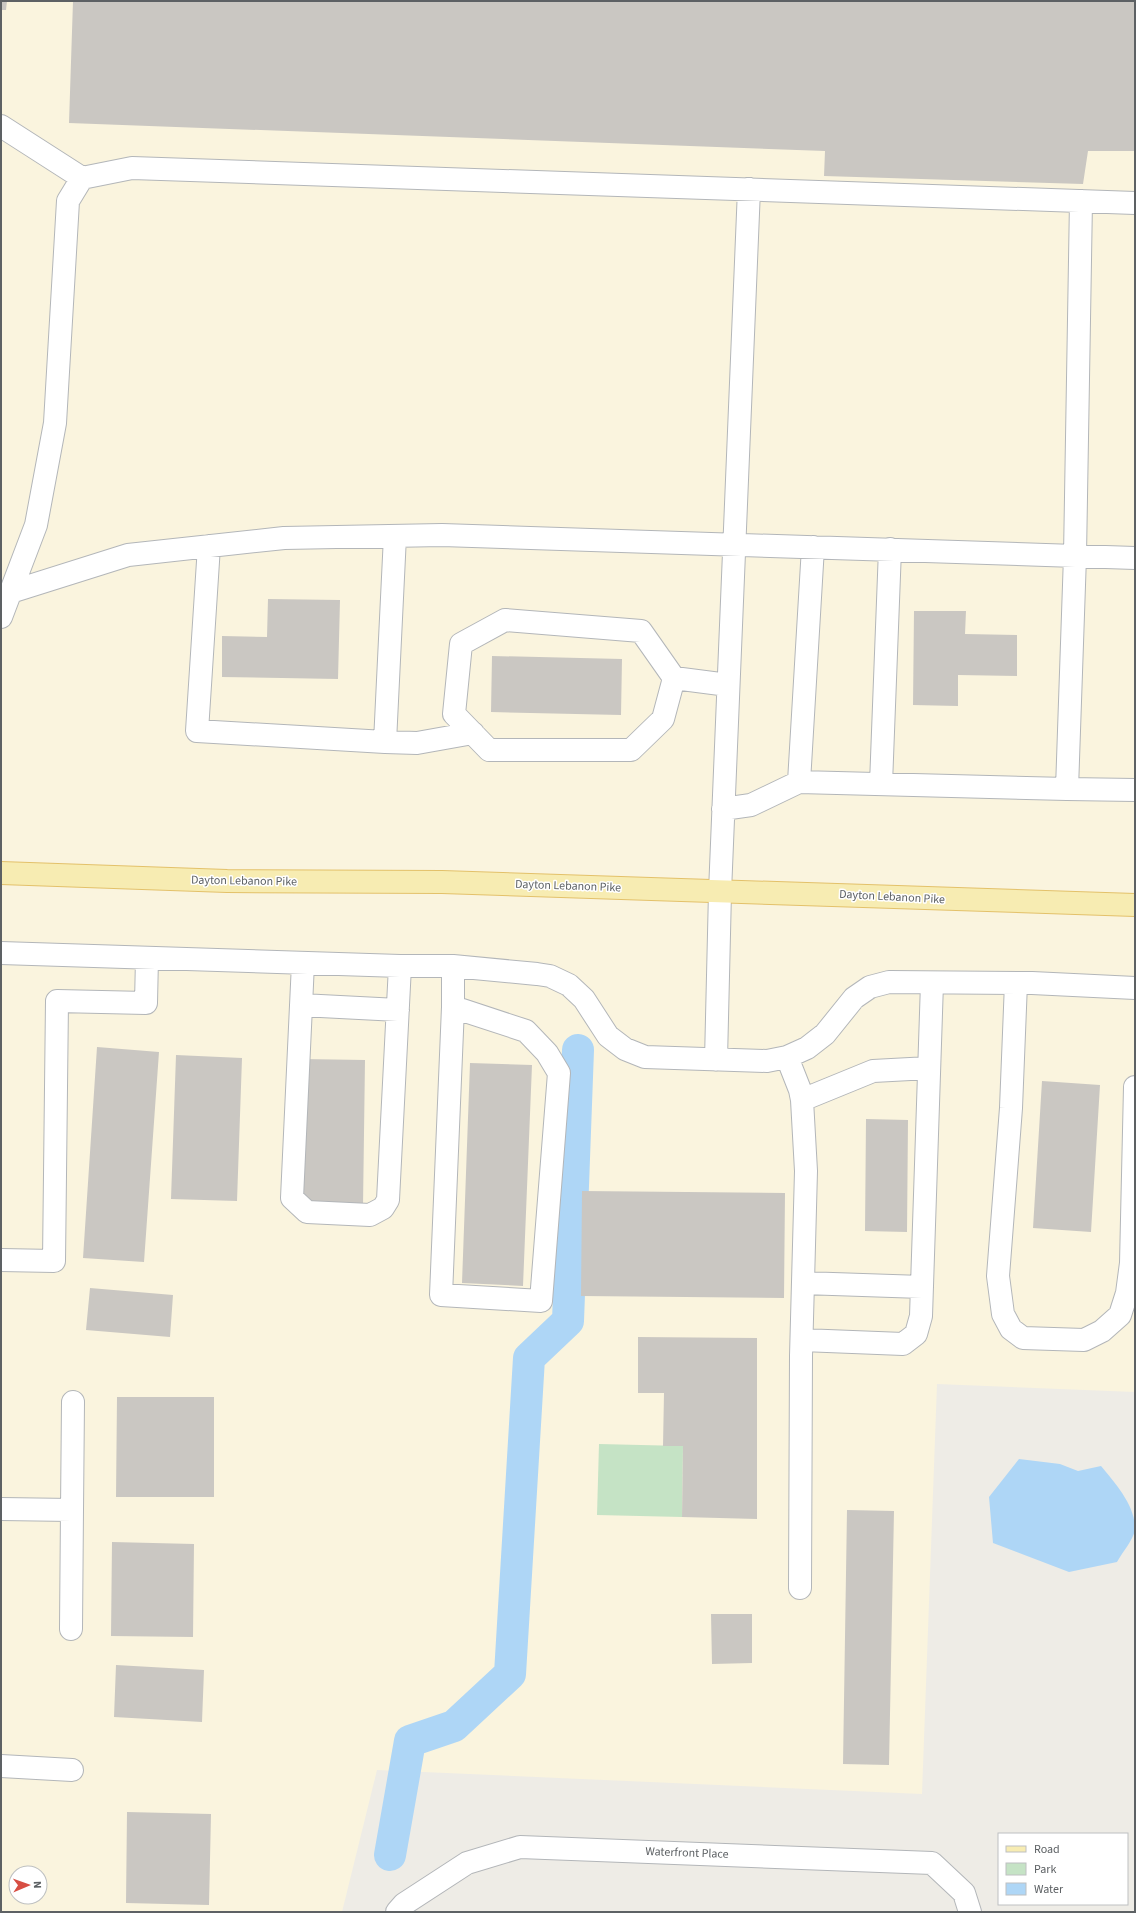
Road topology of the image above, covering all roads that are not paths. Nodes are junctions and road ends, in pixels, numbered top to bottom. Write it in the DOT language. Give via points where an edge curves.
graph roads {
  1 [pos="1,126"];
  2 [pos="82,178"];
  3 [pos="748,189"];
  4 [pos="1081,201"];
  5 [pos="1135,203"];
  6 [pos="395,536"];
  7 [pos="734,544"];
  8 [pos="209,546"];
  9 [pos="813,547"];
  10 [pos="890,550"];
  11 [pos="1075,556"];
  12 [pos="1135,558"];
  13 [pos="6,594"];
  14 [pos="1,617"];
  15 [pos="674,678"];
  16 [pos="728,685"];
  17 [pos="473,733"];
  18 [pos="385,742"];
  19 [pos="799,782"];
  20 [pos="881,784"];
  21 [pos="1067,789"];
  22 [pos="1135,790"];
  23 [pos="723,809"];
  24 [pos="1,873"];
  25 [pos="720,892"];
  26 [pos="1135,905"];
  27 [pos="1,952"];
  28 [pos="147,958"];
  29 [pos="303,963"];
  30 [pos="400,966"];
  31 [pos="453,966"];
  32 [pos="932,983"];
  33 [pos="1016,983"];
  34 [pos="1135,988"];
  35 [pos="301,1005"];
  36 [pos="453,1007"];
  37 [pos="398,1010"];
  38 [pos="787,1057"];
  39 [pos="716,1060"];
  40 [pos="929,1068"];
  41 [pos="1135,1087"];
  42 [pos="802,1100"];
  43 [pos="1,1260"];
  44 [pos="803,1283"];
  45 [pos="922,1287"];
  46 [pos="802,1340"];
  47 [pos="73,1402"];
  48 [pos="1,1509"];
  49 [pos="72,1510"];
  50 [pos="800,1588"];
  51 [pos="70,1629"];
  52 [pos="1,1766"];
  53 [pos="72,1770"];
  54 [pos="397,1912"];
  55 [pos="970,1912"];
  1 -- 2 [label="street"];
  2 -- 3 [label="street" via="132,168"];
  2 -- 13 [label="street" via="68,201 55,423 36,524"];
  3 -- 4 [label="street"];
  3 -- 7 [label="street"];
  4 -- 5 [label="street"];
  4 -- 11 [label="street"];
  6 -- 7 [label="street" via="442,535"];
  6 -- 8 [label="street" via="284,538"];
  6 -- 18 [label="street"];
  7 -- 9 [label="street"];
  7 -- 16 [label="street"];
  8 -- 13 [label="street" via="128,555"];
  8 -- 18 [label="street" via="197,730"];
  9 -- 10 [label="street"];
  9 -- 19 [label="street"];
  10 -- 11 [label="street"];
  10 -- 20 [label="street"];
  11 -- 12 [label="street"];
  11 -- 21 [label="street"];
  13 -- 14 [label="street"];
  15 -- 16 [label="street"];
  15 -- 17 [label="street" via="663,719 631,750 489,750"];
  15 -- 17 [label="street" via="641,631 505,620 461,644 454,714"];
  16 -- 23 [label="street"];
  17 -- 18 [label="street" via="417,743"];
  19 -- 20 [label="street"];
  19 -- 23 [label="street" via="751,805"];
  20 -- 21 [label="street"];
  21 -- 22 [label="street"];
  23 -- 25 [label="street"];
  24 -- 25 [label="main road, Dayton Lebanon Pike" via="227,881 442,882"];
  25 -- 26 [label="main road, Dayton Lebanon Pike"];
  25 -- 39 [label="street"];
  27 -- 28 [label="street"];
  28 -- 29 [label="street"];
  28 -- 43 [label="street" via="146,1003 57,1001 54,1260"];
  29 -- 30 [label="street"];
  29 -- 35 [label="street"];
  30 -- 31 [label="street"];
  30 -- 37 [label="street"];
  31 -- 36 [label="street"];
  31 -- 39 [label="street" via="550,976 569,985 584,999 608,1036 625,1049 645,1057"];
  32 -- 33 [label="street"];
  32 -- 38 [label="street" via="890,982 870,987 854,998 825,1034 807,1048"];
  32 -- 40 [label="street"];
  33 -- 34 [label="street"];
  33 -- 41 [label="street" via="1011,1108 998,1276 1003,1314 1011,1329 1023,1338 1084,1340 1102,1331 1120,1315 1132,1263"];
  35 -- 37 [label="street"];
  35 -- 37 [label="street" via="292,1198 307,1212 370,1215 383,1208 388,1200"];
  36 -- 36 [label="street" via="526,1031 547,1053 559,1073 540,1301 441,1295"];
  38 -- 39 [label="street" via="767,1061"];
  38 -- 42 [label="street"];
  40 -- 42 [label="street" via="873,1071"];
  40 -- 45 [label="street"];
  42 -- 44 [label="street" via="806,1171"];
  44 -- 45 [label="street"];
  44 -- 46 [label="street"];
  45 -- 46 [label="street" via="921,1316 916,1334 903,1344"];
  46 -- 50 [label="street"];
  47 -- 49 [label="street"];
  48 -- 49 [label="street"];
  49 -- 51 [label="street"];
  52 -- 53 [label="street"];
  54 -- 55 [label="street, Waterfront Place" via="404,1904 467,1863 520,1847 932,1863 964,1893"];
}
